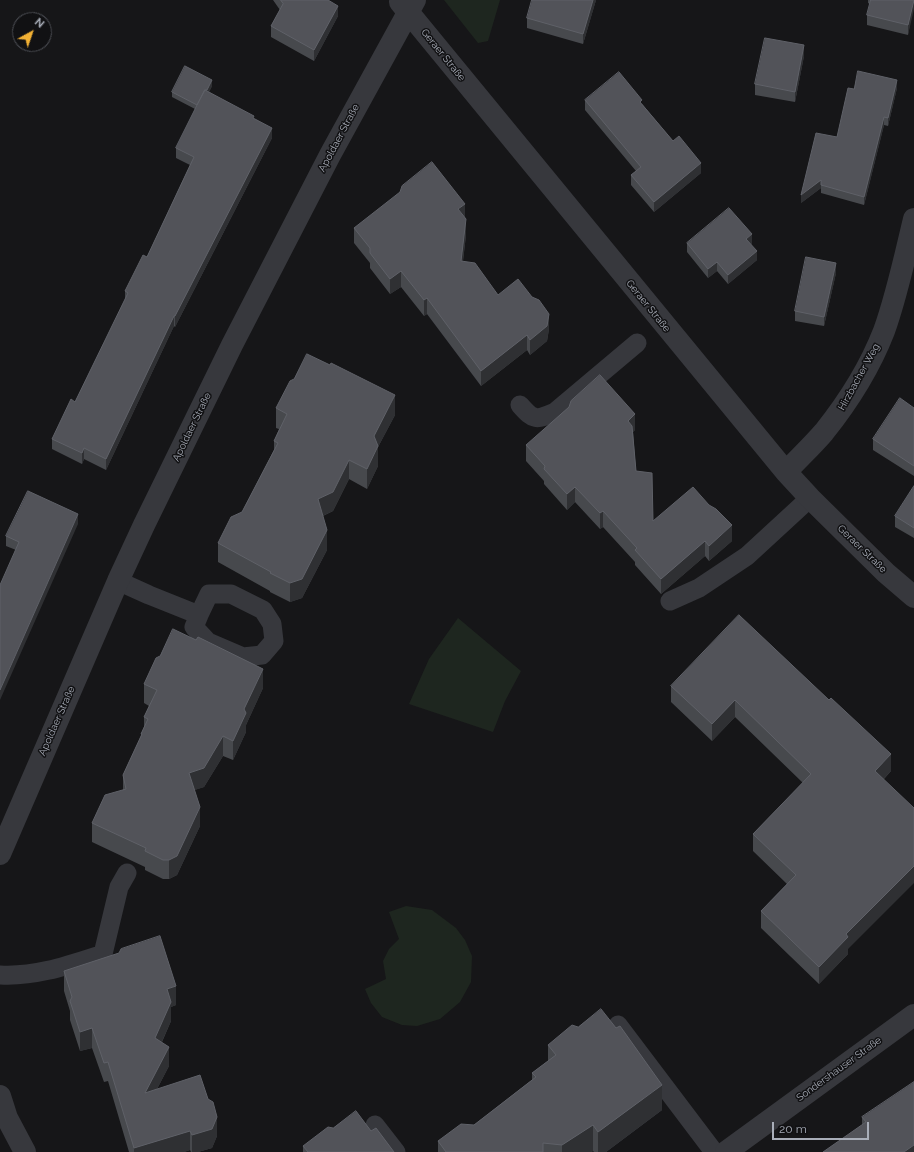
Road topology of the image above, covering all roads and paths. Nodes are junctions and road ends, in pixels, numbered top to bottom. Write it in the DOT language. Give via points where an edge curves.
graph roads {
  1 [pos="407,4"];
  2 [pos="914,219"];
  3 [pos="637,343"];
  4 [pos="520,405"];
  5 [pos="786,472"];
  6 [pos="810,498"];
  7 [pos="118,581"];
  8 [pos="914,597"];
  9 [pos="670,601"];
  10 [pos="199,615"];
  11 [pos="0,854"];
  12 [pos="127,873"];
  13 [pos="0,975"];
  14 [pos="914,1015"];
  15 [pos="618,1025"];
  16 [pos="0,1096"];
  17 [pos="375,1125"];
  18 [pos="25,1152"];
  19 [pos="396,1152"];
  20 [pos="714,1152"];
  21 [pos="726,1152"];
  1 -- 5 [label="street, Geraer Straße"];
  1 -- 7 [label="street, Apoldaer Straße" via="232,344"];
  2 -- 5 [label="street, Hirzbacher Weg" via="892,305 870,361 823,434"];
  3 -- 4 [label="lane" via="555,412 541,418 530,416"];
  5 -- 6 [label="street, Geraer Straße"];
  6 -- 8 [label="street, Geraer Straße"];
  6 -- 9 [label="lane" via="747,556 699,588"];
  7 -- 10 [label="lane"];
  7 -- 11 [label="street, Apoldaer Straße"];
  12 -- 13 [label="lane" via="119,887 103,954 58,969 12,976"];
  14 -- 21 [label="street, Sondershauser Straße"];
  15 -- 20 [label="lane"];
  16 -- 18 [label="street" via="7,1118"];
  17 -- 19 [label="lane"];
}
